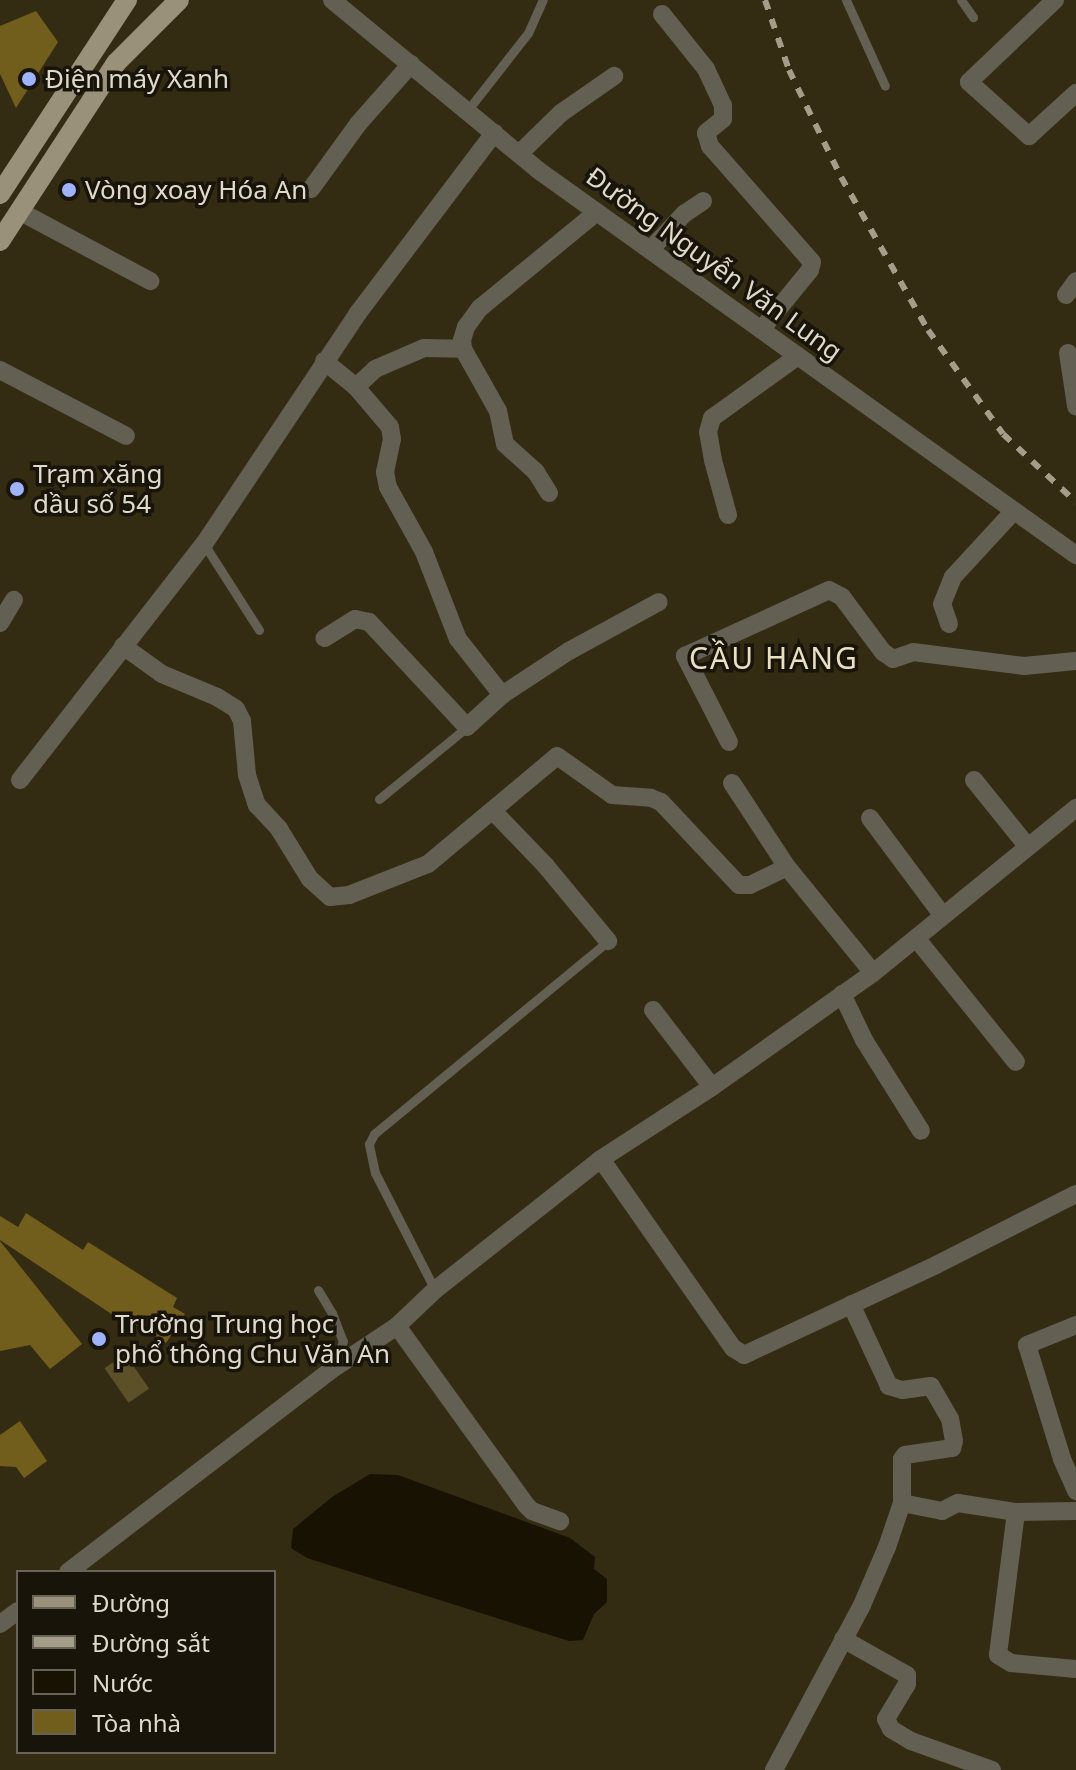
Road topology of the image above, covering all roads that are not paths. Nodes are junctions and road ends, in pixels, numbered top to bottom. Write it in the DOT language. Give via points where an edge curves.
graph roads {
  1 [pos="127,0"];
  2 [pos="179,0"];
  3 [pos="332,0"];
  4 [pos="543,0"];
  5 [pos="846,0"];
  6 [pos="961,0"];
  7 [pos="1055,0"];
  8 [pos="662,14"];
  9 [pos="973,17"];
  10 [pos="411,64"];
  11 [pos="614,76"];
  12 [pos="885,86"];
  13 [pos="1076,93"];
  14 [pos="467,111"];
  15 [pos="494,133"];
  16 [pos="519,154"];
  17 [pos="311,189"];
  18 [pos="0,194"];
  19 [pos="703,201"];
  20 [pos="19,211"];
  21 [pos="597,212"];
  22 [pos="0,241"];
  23 [pos="650,250"];
  24 [pos="150,281"];
  25 [pos="761,330"];
  26 [pos="463,349"];
  27 [pos="1068,353"];
  28 [pos="798,356"];
  29 [pos="324,361"];
  30 [pos="0,370"];
  31 [pos="356,387"];
  32 [pos="1076,406"];
  33 [pos="126,436"];
  34 [pos="549,493"];
  35 [pos="1014,511"];
  36 [pos="728,515"];
  37 [pos="204,544"];
  38 [pos="1076,555"];
  39 [pos="14,600"];
  40 [pos="659,602"];
  41 [pos="0,623"];
  42 [pos="949,624"];
  43 [pos="259,630"];
  44 [pos="325,638"];
  45 [pos="123,646"];
  46 [pos="1076,661"];
  47 [pos="502,695"];
  48 [pos="467,727"];
  49 [pos="729,742"];
  50 [pos="20,780"];
  51 [pos="974,780"];
  52 [pos="732,783"];
  53 [pos="379,799"];
  54 [pos="1076,808"];
  55 [pos="493,811"];
  56 [pos="870,818"];
  57 [pos="1027,846"];
  58 [pos="787,867"];
  59 [pos="943,916"];
  60 [pos="916,938"];
  61 [pos="608,941"];
  62 [pos="873,973"];
  63 [pos="842,994"];
  64 [pos="653,1010"];
  65 [pos="1016,1062"];
  66 [pos="712,1087"];
  67 [pos="921,1131"];
  68 [pos="601,1159"];
  69 [pos="1076,1194"];
  70 [pos="318,1290"];
  71 [pos="435,1290"];
  72 [pos="851,1304"];
  73 [pos="1076,1325"];
  74 [pos="397,1326"];
  75 [pos="331,1370"];
  76 [pos="1069,1458"];
  77 [pos="1076,1491"];
  78 [pos="902,1503"];
  79 [pos="1076,1511"];
  80 [pos="1016,1512"];
  81 [pos="560,1521"];
  82 [pos="71,1570"];
  83 [pos="843,1639"];
  84 [pos="1076,1669"];
  85 [pos="774,1770"];
  86 [pos="992,1770"];
  1 -- 18 [label="main road"];
  2 -- 20 [label="main road" via="116,63"];
  3 -- 10 [label="street, Đường Nguyễn Văn Lung"];
  4 -- 14 [label="lane" via="528,33"];
  5 -- 12 [label="lane"];
  6 -- 9 [label="lane"];
  7 -- 13 [label="street" via="969,82 1029,136"];
  8 -- 25 [label="street" via="706,69 723,105 723,119 706,133 710,146 812,262"];
  10 -- 14 [label="street, Đường Nguyễn Văn Lung"];
  10 -- 17 [label="street"];
  11 -- 16 [label="street" via="561,113"];
  14 -- 15 [label="street, Đường Nguyễn Văn Lung"];
  15 -- 16 [label="street, Đường Nguyễn Văn Lung"];
  15 -- 29 [label="street"];
  16 -- 21 [label="street, Đường Nguyễn Văn Lung"];
  19 -- 23 [label="street"];
  20 -- 22 [label="main road"];
  20 -- 24 [label="street"];
  21 -- 23 [label="street, Đường Nguyễn Văn Lung"];
  21 -- 26 [label="street" via="480,308 466,327"];
  23 -- 25 [label="street, Đường Nguyễn Văn Lung"];
  25 -- 28 [label="street, Đường Nguyễn Văn Lung"];
  26 -- 31 [label="street" via="424,348 375,369"];
  26 -- 34 [label="street" via="498,411 505,444 536,472"];
  27 -- 32 [label="street"];
  28 -- 35 [label="street, Đường Nguyễn Văn Lung"];
  28 -- 36 [label="street" via="712,418 708,432"];
  29 -- 31 [label="street"];
  29 -- 37 [label="street"];
  30 -- 33 [label="street"];
  31 -- 47 [label="street" via="390,427 388,487 424,552 458,639"];
  35 -- 38 [label="street, Đường Nguyễn Văn Lung"];
  35 -- 42 [label="street" via="953,577 942,604"];
  37 -- 43 [label="lane"];
  37 -- 45 [label="street"];
  39 -- 41 [label="street"];
  40 -- 47 [label="street"];
  44 -- 48 [label="street" via="355,619 369,622"];
  45 -- 50 [label="street"];
  45 -- 55 [label="street" via="162,674 236,709 257,805 310,879 330,897 349,895 428,864"];
  46 -- 49 [label="street" via="1024,666 913,652 893,659 842,597 829,590 685,656"];
  47 -- 48 [label="street"];
  48 -- 53 [label="lane"];
  51 -- 57 [label="street"];
  52 -- 58 [label="street"];
  54 -- 57 [label="street"];
  55 -- 58 [label="street" via="557,756 612,795 661,802 739,885 756,883"];
  55 -- 61 [label="street"];
  56 -- 59 [label="street"];
  57 -- 59 [label="street"];
  58 -- 62 [label="street"];
  59 -- 60 [label="street"];
  60 -- 62 [label="street"];
  60 -- 65 [label="street"];
  61 -- 71 [label="lane" via="374,1134 369,1144 375,1173"];
  62 -- 63 [label="street"];
  63 -- 66 [label="street"];
  63 -- 67 [label="street"];
  64 -- 66 [label="street"];
  66 -- 68 [label="street"];
  68 -- 71 [label="street"];
  68 -- 72 [label="street" via="738,1352 744,1355"];
  69 -- 72 [label="street"];
  70 -- 75 [label="lane" via="343,1341"];
  71 -- 74 [label="street"];
  72 -- 78 [label="street" via="889,1386 931,1386 950,1419 952,1448 902,1459"];
  73 -- 76 [label="street" via="1027,1345"];
  74 -- 75 [label="street"];
  74 -- 81 [label="street" via="527,1506"];
  75 -- 82 [label="street"];
  76 -- 77 [label="street"];
  78 -- 80 [label="street" via="942,1511 958,1503"];
  78 -- 83 [label="street"];
  79 -- 80 [label="street"];
  80 -- 84 [label="street" via="998,1655 1011,1663"];
  83 -- 85 [label="street"];
  83 -- 86 [label="street" via="907,1675 886,1719 891,1729"];
}
